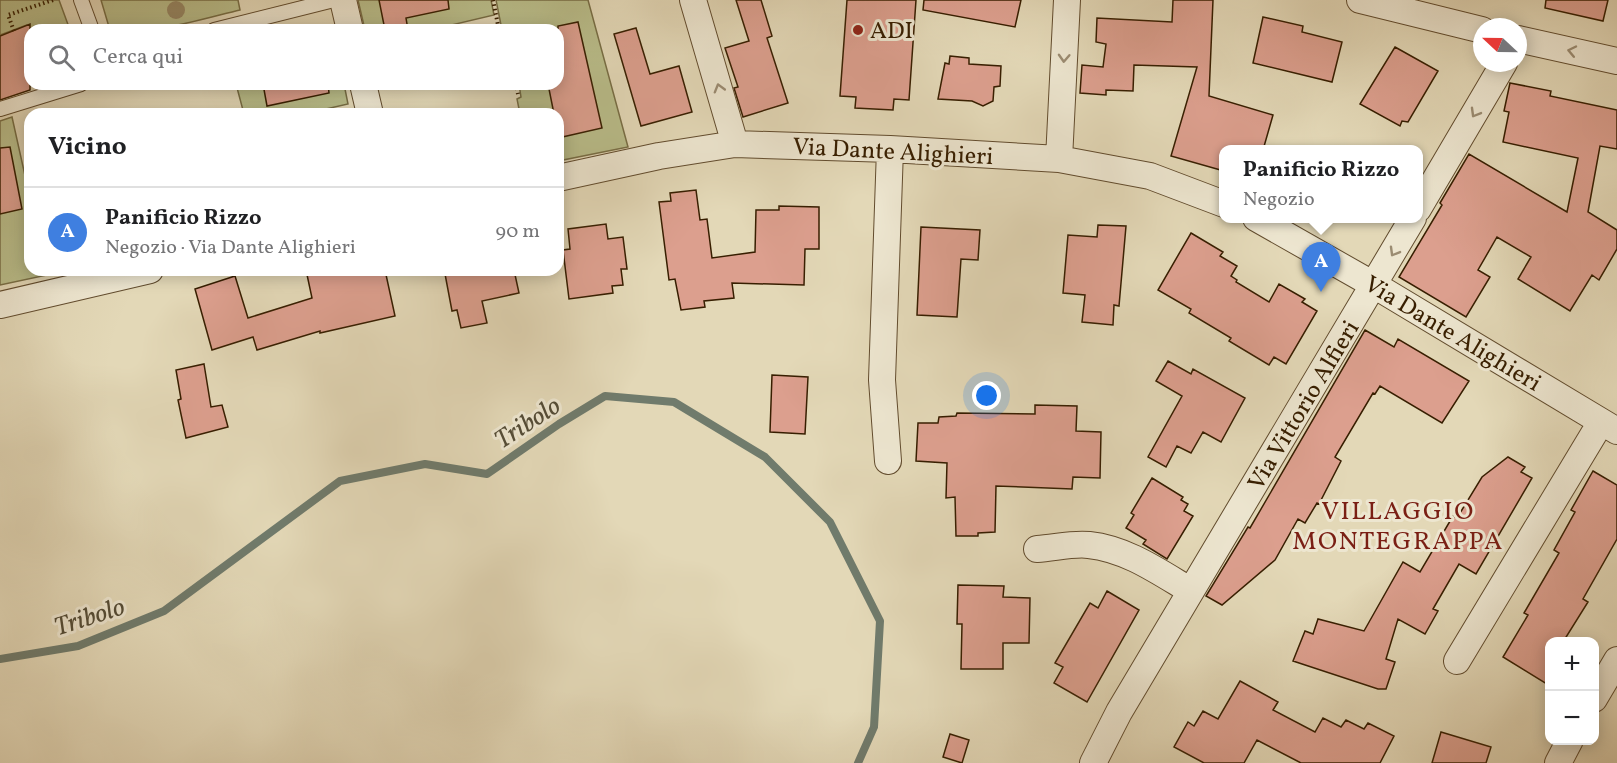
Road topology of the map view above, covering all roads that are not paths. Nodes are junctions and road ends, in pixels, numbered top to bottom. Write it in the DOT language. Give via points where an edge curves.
graph roads {
  1 [pos="81,0"];
  2 [pos="334,0"];
  3 [pos="343,0"];
  4 [pos="693,0"];
  5 [pos="1067,0"];
  6 [pos="1360,0"];
  7 [pos="90,24"];
  8 [pos="238,24"];
  9 [pos="349,24"];
  10 [pos="1473,28"];
  11 [pos="1527,43"];
  12 [pos="1617,61"];
  13 [pos="1499,72"];
  14 [pos="61,90"];
  15 [pos="364,90"];
  16 [pos="0,108"];
  17 [pos="369,108"];
  18 [pos="735,144"];
  19 [pos="891,148"];
  20 [pos="1059,159"];
  21 [pos="564,176"];
  22 [pos="1219,202"];
  23 [pos="1423,202"];
  24 [pos="1263,223"];
  25 [pos="1411,223"];
  26 [pos="124,276"];
  27 [pos="1374,285"];
  28 [pos="0,305"];
  29 [pos="1609,426"];
  30 [pos="888,461"];
  31 [pos="1037,549"];
  32 [pos="1191,591"];
  33 [pos="1617,660"];
  34 [pos="1457,661"];
  35 [pos="1599,691"];
  36 [pos="1568,745"];
  37 [pos="1093,763"];
  38 [pos="1557,763"];
  1 -- 7 [label="lane"];
  2 -- 8 [label="lane"];
  3 -- 9 [label="street"];
  18 -- 4 [label="street, one-way"];
  5 -- 20 [label="street, one-way"];
  6 -- 10 [label="street"];
  12 -- 11 [label="street, one-way"];
  13 -- 23 [label="street, one-way"];
  14 -- 16 [label="lane"];
  15 -- 17 [label="street"];
  18 -- 19 [label="street, Via Dante Alighieri"];
  18 -- 21 [label="street, Via Dante Alighieri"];
  19 -- 20 [label="street, Via Dante Alighieri"];
  19 -- 30 [label="street" via="882,381"];
  20 -- 22 [label="street, Via Dante Alighieri" via="1150,176"];
  24 -- 27 [label="street, Via Dante Alighieri"];
  25 -- 27 [label="street, Via Vittorio Alfieri, one-way"];
  26 -- 28 [label="street"];
  27 -- 29 [label="street, Via Dante Alighieri"];
  27 -- 32 [label="street, Via Vittorio Alfieri"];
  29 -- 34 [label="street"];
  31 -- 32 [label="street" via="1087,545 1113,549"];
  32 -- 37 [label="street, Via Vittorio Alfieri"];
  33 -- 35 [label="street"];
  36 -- 38 [label="street"];
}
